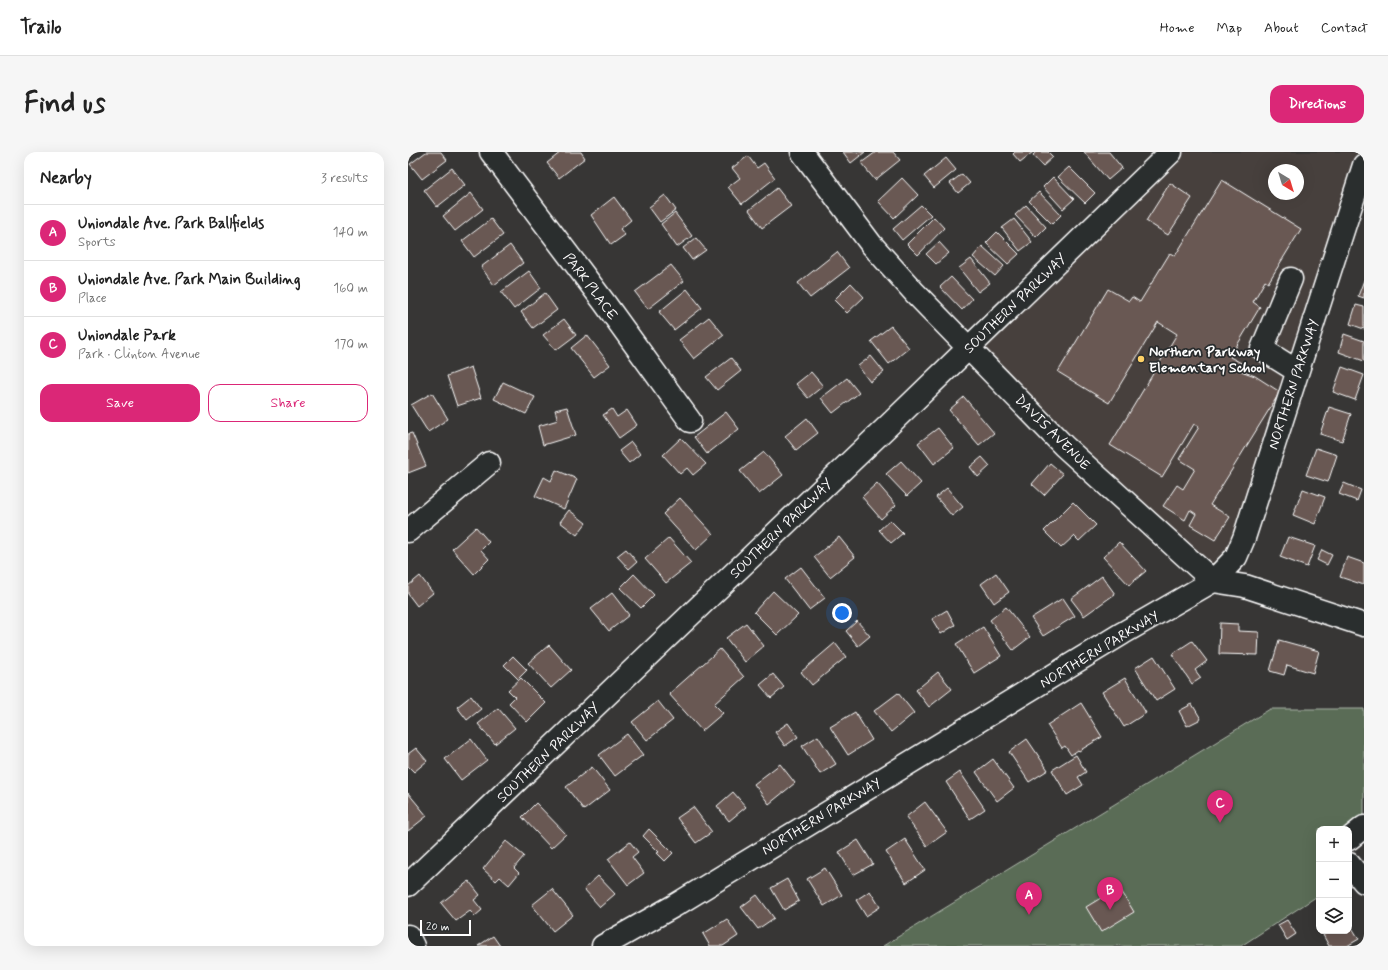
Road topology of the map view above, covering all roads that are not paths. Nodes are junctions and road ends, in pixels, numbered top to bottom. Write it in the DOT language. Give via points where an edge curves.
graph roads {
  1 [pos="491,152"];
  2 [pos="802,152"];
  3 [pos="1358,152"];
  4 [pos="1167,153"];
  5 [pos="1364,156"];
  6 [pos="1364,165"];
  7 [pos="1291,279"];
  8 [pos="969,348"];
  9 [pos="1297,371"];
  10 [pos="690,421"];
  11 [pos="489,462"];
  12 [pos="408,531"];
  13 [pos="1213,581"];
  14 [pos="1364,625"];
  15 [pos="1364,827"];
  16 [pos="1352,837"];
  17 [pos="1352,868"];
  18 [pos="1364,882"];
  19 [pos="408,885"];
  20 [pos="408,936"];
  21 [pos="413,946"];
  22 [pos="603,946"];
  1 -- 10 [label="street, PARK PLACE"];
  2 -- 8 [label="street, DAVIS AVENUE" via="871,244"];
  3 -- 5 [label="street"];
  4 -- 8 [label="street, SOUTHERN PARKWAY"];
  6 -- 9 [label="street, NORTHERN PARKWAY"];
  7 -- 9 [label="street" via="1262,348"];
  8 -- 13 [label="street, DAVIS AVENUE" via="1064,446"];
  8 -- 19 [label="street, SOUTHERN PARKWAY"];
  9 -- 13 [label="street, NORTHERN PARKWAY" via="1241,544 1236,556"];
  11 -- 12 [label="street"];
  13 -- 14 [label="street" via="1245,586"];
  13 -- 22 [label="street, NORTHERN PARKWAY" via="674,906"];
  15 -- 16 [label="street"];
  17 -- 18 [label="street"];
  20 -- 21 [label="street"];
}
